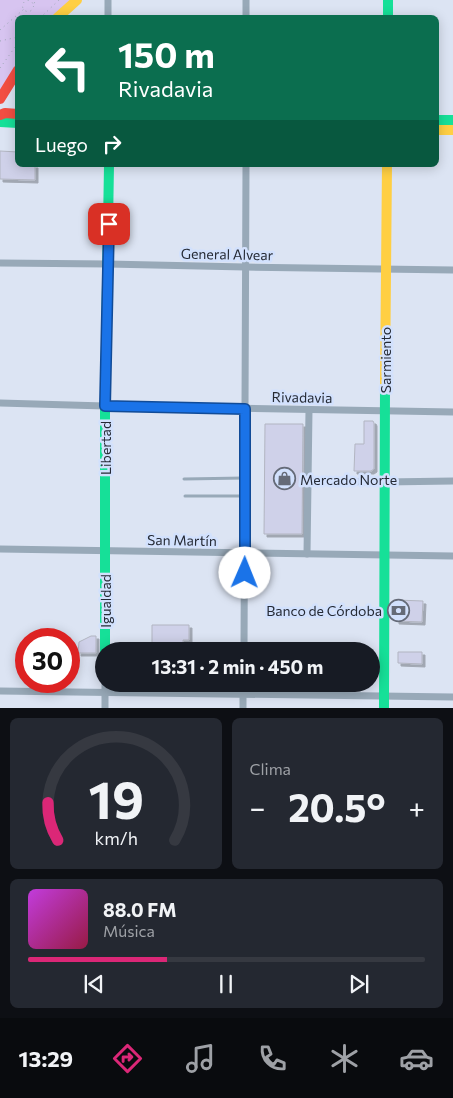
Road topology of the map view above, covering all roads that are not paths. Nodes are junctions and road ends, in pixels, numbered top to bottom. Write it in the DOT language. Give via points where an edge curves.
graph roads {
  1 [pos="77,0"];
  2 [pos="108,0"];
  3 [pos="246,0"];
  4 [pos="388,0"];
  5 [pos="60,15"];
  6 [pos="108,15"];
  7 [pos="246,15"];
  8 [pos="388,15"];
  9 [pos="15,75"];
  10 [pos="0,99"];
  11 [pos="15,114"];
  12 [pos="0,115"];
  13 [pos="439,120"];
  14 [pos="453,120"];
  15 [pos="0,122"];
  16 [pos="15,123"];
  17 [pos="439,130"];
  18 [pos="453,130"];
  19 [pos="109,167"];
  20 [pos="246,167"];
  21 [pos="387,167"];
  22 [pos="0,263"];
  23 [pos="108,264"];
  24 [pos="245,268"];
  25 [pos="386,269"];
  26 [pos="453,270"];
  27 [pos="0,403"];
  28 [pos="105,406"];
  29 [pos="245,409"];
  30 [pos="309,410"];
  31 [pos="385,411"];
  32 [pos="453,412"];
  33 [pos="245,478"];
  34 [pos="184,479"];
  35 [pos="308,481"];
  36 [pos="453,481"];
  37 [pos="385,482"];
  38 [pos="185,496"];
  39 [pos="245,496"];
  40 [pos="0,549"];
  41 [pos="105,551"];
  42 [pos="245,553"];
  43 [pos="307,554"];
  44 [pos="384,555"];
  45 [pos="453,556"];
  46 [pos="105,642"];
  47 [pos="244,642"];
  48 [pos="0,692"];
  49 [pos="95,692"];
  50 [pos="105,692"];
  51 [pos="243,694"];
  52 [pos="384,696"];
  53 [pos="453,697"];
  54 [pos="105,708"];
  55 [pos="243,708"];
  56 [pos="384,708"];
  1 -- 5 [label="main road"];
  2 -- 6 [label="street"];
  3 -- 7 [label="street"];
  4 -- 8 [label="main road"];
  9 -- 10 [label="main road"];
  11 -- 12 [label="main road"];
  13 -- 14 [label="main road"];
  15 -- 16 [label="main road"];
  17 -- 18 [label="main road"];
  19 -- 23 [label="main road, Libertad"];
  20 -- 24 [label="street"];
  21 -- 25 [label="main road, Sarmiento"];
  22 -- 23 [label="street, General Alvear"];
  23 -- 24 [label="street, General Alvear"];
  23 -- 28 [label="main road, Libertad"];
  24 -- 25 [label="street, General Alvear"];
  24 -- 29 [label="street"];
  25 -- 26 [label="street, General Alvear"];
  25 -- 31 [label="main road, Sarmiento"];
  27 -- 28 [label="street, Rivadavia"];
  28 -- 29 [label="street, Rivadavia"];
  28 -- 41 [label="main road, Libertad"];
  29 -- 30 [label="street, Rivadavia"];
  29 -- 33 [label="street"];
  30 -- 31 [label="street, Rivadavia"];
  30 -- 35 [label="street"];
  31 -- 32 [label="street, Rivadavia"];
  31 -- 37 [label="main road, Sarmiento"];
  33 -- 34 [label="lane"];
  33 -- 39 [label="street"];
  35 -- 37 [label="street"];
  35 -- 43 [label="street"];
  36 -- 37 [label="street"];
  37 -- 44 [label="main road, Sarmiento"];
  38 -- 39 [label="lane"];
  39 -- 42 [label="street"];
  40 -- 41 [label="street, San Martín"];
  41 -- 42 [label="street, San Martín"];
  41 -- 46 [label="main road, Igualdad"];
  42 -- 43 [label="street, San Martín"];
  42 -- 47 [label="street"];
  43 -- 44 [label="street, San Martín"];
  44 -- 45 [label="street, San Martín"];
  44 -- 52 [label="main road, Sarmiento"];
  48 -- 49 [label="street"];
  50 -- 51 [label="street"];
  50 -- 54 [label="street"];
  51 -- 52 [label="street"];
  51 -- 55 [label="street"];
  52 -- 53 [label="street"];
  52 -- 56 [label="main road, Sarmiento"];
}
